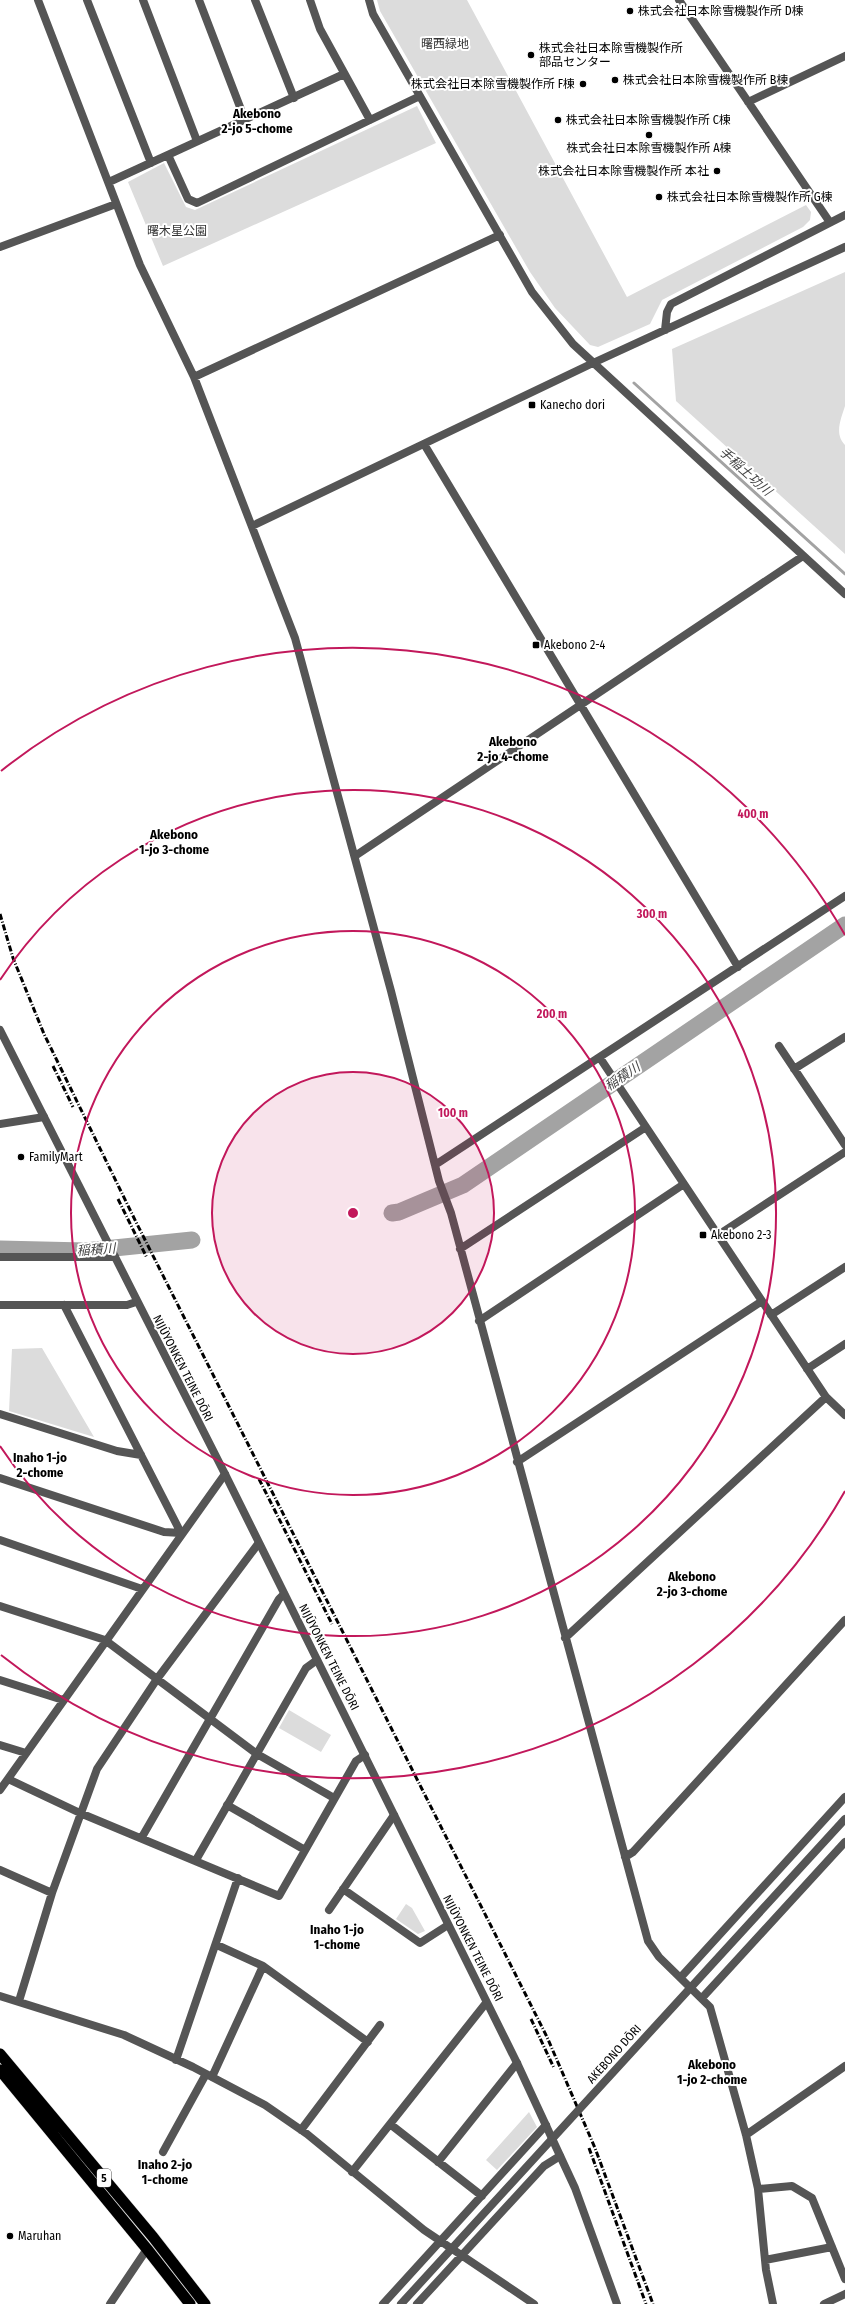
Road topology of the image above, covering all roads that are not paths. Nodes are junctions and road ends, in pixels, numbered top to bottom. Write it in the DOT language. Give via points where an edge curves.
graph roads {
  1 [pos="38,0"];
  2 [pos="87,0"];
  3 [pos="143,0"];
  4 [pos="199,0"];
  5 [pos="255,0"];
  6 [pos="310,0"];
  7 [pos="369,0"];
  8 [pos="679,0"];
  9 [pos="845,56"];
  10 [pos="344,74"];
  11 [pos="420,96"];
  12 [pos="294,98"];
  13 [pos="748,102"];
  14 [pos="245,120"];
  15 [pos="370,120"];
  16 [pos="197,141"];
  17 [pos="168,155"];
  18 [pos="151,163"];
  19 [pos="109,182"];
  20 [pos="116,204"];
  21 [pos="845,215"];
  22 [pos="829,222"];
  23 [pos="500,235"];
  24 [pos="0,247"];
  25 [pos="845,247"];
  26 [pos="665,330"];
  27 [pos="593,363"];
  28 [pos="194,377"];
  29 [pos="424,444"];
  30 [pos="252,526"];
  31 [pos="803,556"];
  32 [pos="845,594"];
  33 [pos="580,704"];
  34 [pos="355,856"];
  35 [pos="845,896"];
  36 [pos="738,967"];
  37 [pos="1,1034"];
  38 [pos="845,1037"];
  39 [pos="779,1046"];
  40 [pos="600,1058"];
  41 [pos="794,1069"];
  42 [pos="44,1117"];
  43 [pos="0,1124"];
  44 [pos="646,1127"];
  45 [pos="845,1145"];
  46 [pos="845,1152"];
  47 [pos="435,1165"];
  48 [pos="684,1184"];
  49 [pos="718,1235"];
  50 [pos="460,1249"];
  51 [pos="114,1254"];
  52 [pos="0,1257"];
  53 [pos="845,1266"];
  54 [pos="762,1301"];
  55 [pos="136,1302"];
  56 [pos="0,1305"];
  57 [pos="64,1305"];
  58 [pos="771,1315"];
  59 [pos="479,1321"];
  60 [pos="845,1344"];
  61 [pos="807,1369"];
  62 [pos="826,1397"];
  63 [pos="0,1414"];
  64 [pos="845,1415"];
  65 [pos="141,1455"];
  66 [pos="517,1462"];
  67 [pos="224,1474"];
  68 [pos="0,1478"];
  69 [pos="181,1533"];
  70 [pos="0,1540"];
  71 [pos="258,1544"];
  72 [pos="142,1589"];
  73 [pos="284,1594"];
  74 [pos="0,1606"];
  75 [pos="845,1620"];
  76 [pos="565,1638"];
  77 [pos="105,1640"];
  78 [pos="317,1660"];
  79 [pos="157,1679"];
  80 [pos="0,1680"];
  81 [pos="63,1700"];
  82 [pos="210,1718"];
  83 [pos="0,1745"];
  84 [pos="26,1753"];
  85 [pos="257,1754"];
  86 [pos="365,1755"];
  87 [pos="8,1779"];
  88 [pos="0,1790"];
  89 [pos="845,1797"];
  90 [pos="334,1798"];
  91 [pos="228,1805"];
  92 [pos="80,1813"];
  93 [pos="394,1815"];
  94 [pos="845,1819"];
  95 [pos="142,1837"];
  96 [pos="845,1842"];
  97 [pos="305,1850"];
  98 [pos="625,1857"];
  99 [pos="196,1860"];
  100 [pos="0,1870"];
  101 [pos="238,1878"];
  102 [pos="343,1889"];
  103 [pos="52,1893"];
  104 [pos="329,1910"];
  105 [pos="448,1925"];
  106 [pos="217,1945"];
  107 [pos="263,1966"];
  108 [pos="681,1977"];
  109 [pos="0,1996"];
  110 [pos="702,1998"];
  111 [pos="18,2001"];
  112 [pos="486,2002"];
  113 [pos="380,2025"];
  114 [pos="368,2042"];
  115 [pos="0,2054"];
  116 [pos="176,2060"];
  117 [pos="516,2063"];
  118 [pos="845,2066"];
  119 [pos="0,2070"];
  120 [pos="209,2076"];
  121 [pos="390,2124"];
  122 [pos="546,2125"];
  123 [pos="301,2130"];
  124 [pos="746,2135"];
  125 [pos="163,2152"];
  126 [pos="560,2156"];
  127 [pos="438,2162"];
  128 [pos="352,2172"];
  129 [pos="758,2189"];
  130 [pos="482,2196"];
  131 [pos="440,2241"];
  132 [pos="832,2247"];
  133 [pos="147,2249"];
  134 [pos="463,2256"];
  135 [pos="765,2260"];
  136 [pos="845,2279"];
  137 [pos="845,2294"];
  138 [pos="110,2304"];
  139 [pos="190,2304"];
  140 [pos="205,2304"];
  141 [pos="383,2304"];
  142 [pos="401,2304"];
  143 [pos="417,2304"];
  144 [pos="534,2304"];
  145 [pos="617,2304"];
  146 [pos="773,2304"];
  147 [pos="824,2304"];
  1 -- 19 [label="street"];
  2 -- 18 [label="street"];
  3 -- 16 [label="street"];
  4 -- 14 [label="street"];
  5 -- 12 [label="street"];
  6 -- 10 [label="street" via="320,29"];
  7 -- 11 [label="street" via="374,14"];
  8 -- 13 [label="street"];
  9 -- 13 [label="street"];
  10 -- 12 [label="street"];
  10 -- 15 [label="street"];
  11 -- 15 [label="street"];
  11 -- 23 [label="street"];
  12 -- 14 [label="street"];
  13 -- 22 [label="street"];
  14 -- 16 [label="street"];
  15 -- 17 [label="street" via="197,202 188,199"];
  16 -- 17 [label="street"];
  17 -- 18 [label="street"];
  18 -- 19 [label="street"];
  19 -- 20 [label="street"];
  20 -- 24 [label="street"];
  20 -- 28 [label="street" via="140,265"];
  21 -- 22 [label="street"];
  22 -- 26 [label="street" via="671,304 667,312"];
  23 -- 27 [label="street" via="532,292 555,324"];
  23 -- 28 [label="street"];
  25 -- 26 [label="street"];
  26 -- 27 [label="street"];
  27 -- 29 [label="street"];
  27 -- 31 [label="street"];
  28 -- 30 [label="street"];
  29 -- 30 [label="street"];
  29 -- 33 [label="street"];
  30 -- 34 [label="street" via="295,638"];
  31 -- 32 [label="street"];
  31 -- 33 [label="street"];
  33 -- 34 [label="street"];
  33 -- 36 [label="street"];
  34 -- 47 [label="street"];
  35 -- 36 [label="street"];
  36 -- 40 [label="street"];
  37 -- 42 [label="street, NIJŪYONKEN TEINE DŌRI"];
  38 -- 41 [label="street"];
  39 -- 41 [label="street"];
  40 -- 44 [label="street"];
  40 -- 47 [label="street"];
  41 -- 45 [label="street"];
  42 -- 43 [label="street"];
  42 -- 51 [label="street, NIJŪYONKEN TEINE DŌRI"];
  44 -- 48 [label="street"];
  44 -- 50 [label="street"];
  46 -- 49 [label="street"];
  47 -- 50 [label="street"];
  48 -- 49 [label="street"];
  48 -- 59 [label="street"];
  49 -- 54 [label="street"];
  50 -- 59 [label="street"];
  51 -- 52 [label="street"];
  51 -- 55 [label="street, NIJŪYONKEN TEINE DŌRI"];
  53 -- 58 [label="street"];
  54 -- 58 [label="street"];
  54 -- 66 [label="street"];
  55 -- 57 [label="street" via="127,1306"];
  55 -- 67 [label="street, NIJŪYONKEN TEINE DŌRI"];
  56 -- 57 [label="street"];
  57 -- 65 [label="street"];
  58 -- 61 [label="street"];
  59 -- 66 [label="street"];
  60 -- 61 [label="street"];
  61 -- 62 [label="street"];
  62 -- 64 [label="street"];
  62 -- 76 [label="street"];
  63 -- 65 [label="street" via="117,1451"];
  65 -- 69 [label="street"];
  66 -- 76 [label="street"];
  67 -- 69 [label="street"];
  67 -- 71 [label="street, NIJŪYONKEN TEINE DŌRI"];
  68 -- 69 [label="street" via="164,1532"];
  69 -- 72 [label="street"];
  70 -- 72 [label="street"];
  71 -- 73 [label="street, NIJŪYONKEN TEINE DŌRI"];
  71 -- 79 [label="street"];
  72 -- 77 [label="street"];
  73 -- 78 [label="street, NIJŪYONKEN TEINE DŌRI"];
  73 -- 82 [label="street" via="278,1599"];
  74 -- 77 [label="street"];
  75 -- 98 [label="street" via="633,1852"];
  76 -- 98 [label="street"];
  77 -- 79 [label="street"];
  77 -- 81 [label="street"];
  78 -- 85 [label="street" via="306,1668"];
  78 -- 86 [label="street, NIJŪYONKEN TEINE DŌRI"];
  79 -- 82 [label="street"];
  79 -- 92 [label="street" via="97,1769"];
  80 -- 81 [label="street"];
  81 -- 84 [label="street"];
  82 -- 85 [label="street"];
  82 -- 95 [label="street"];
  83 -- 84 [label="street"];
  84 -- 87 [label="street"];
  85 -- 90 [label="street"];
  85 -- 91 [label="street"];
  86 -- 90 [label="street" via="356,1761"];
  86 -- 93 [label="street, NIJŪYONKEN TEINE DŌRI"];
  87 -- 88 [label="street"];
  87 -- 92 [label="street"];
  89 -- 108 [label="street"];
  90 -- 97 [label="street"];
  91 -- 97 [label="street"];
  91 -- 99 [label="street"];
  92 -- 95 [label="street"];
  92 -- 103 [label="street"];
  93 -- 102 [label="street"];
  93 -- 105 [label="street, NIJŪYONKEN TEINE DŌRI"];
  94 -- 142 [label="street, AKEBONO DŌRI, bridge"];
  95 -- 99 [label="street"];
  96 -- 110 [label="street"];
  97 -- 101 [label="street" via="279,1896"];
  98 -- 108 [label="street" via="648,1941 659,1957"];
  99 -- 101 [label="street"];
  100 -- 103 [label="street"];
  101 -- 106 [label="street"];
  102 -- 104 [label="street"];
  102 -- 105 [label="street" via="420,1943"];
  103 -- 111 [label="street"];
  105 -- 112 [label="street, NIJŪYONKEN TEINE DŌRI"];
  106 -- 107 [label="street"];
  106 -- 116 [label="street"];
  107 -- 114 [label="street"];
  107 -- 120 [label="street"];
  108 -- 110 [label="street"];
  109 -- 111 [label="street"];
  110 -- 124 [label="street" via="710,2007"];
  111 -- 116 [label="street" via="124,2035"];
  112 -- 117 [label="street, NIJŪYONKEN TEINE DŌRI"];
  112 -- 121 [label="street"];
  113 -- 114 [label="street"];
  114 -- 123 [label="street"];
  115 -- 140 [label="highway, 5" via="153,2237"];
  116 -- 120 [label="street"];
  117 -- 122 [label="street, NIJŪYONKEN TEINE DŌRI"];
  117 -- 127 [label="street"];
  118 -- 124 [label="street"];
  119 -- 133 [label="highway, 5"];
  120 -- 123 [label="street" via="265,2105"];
  120 -- 125 [label="street"];
  121 -- 127 [label="street"];
  121 -- 128 [label="street"];
  122 -- 126 [label="street, NIJŪYONKEN TEINE DŌRI"];
  122 -- 130 [label="street"];
  123 -- 128 [label="street"];
  124 -- 129 [label="street"];
  126 -- 134 [label="street" via="544,2166"];
  126 -- 145 [label="street, NIJŪYONKEN TEINE DŌRI" via="575,2188"];
  127 -- 130 [label="street"];
  128 -- 131 [label="street"];
  129 -- 132 [label="street" via="792,2186 812,2198"];
  129 -- 135 [label="street"];
  130 -- 131 [label="street"];
  131 -- 134 [label="street"];
  131 -- 141 [label="street"];
  132 -- 135 [label="street"];
  132 -- 136 [label="street"];
  133 -- 138 [label="street"];
  133 -- 139 [label="highway, 5"];
  134 -- 143 [label="street"];
  134 -- 144 [label="street"];
  135 -- 146 [label="street"];
  137 -- 147 [label="street"];
}
